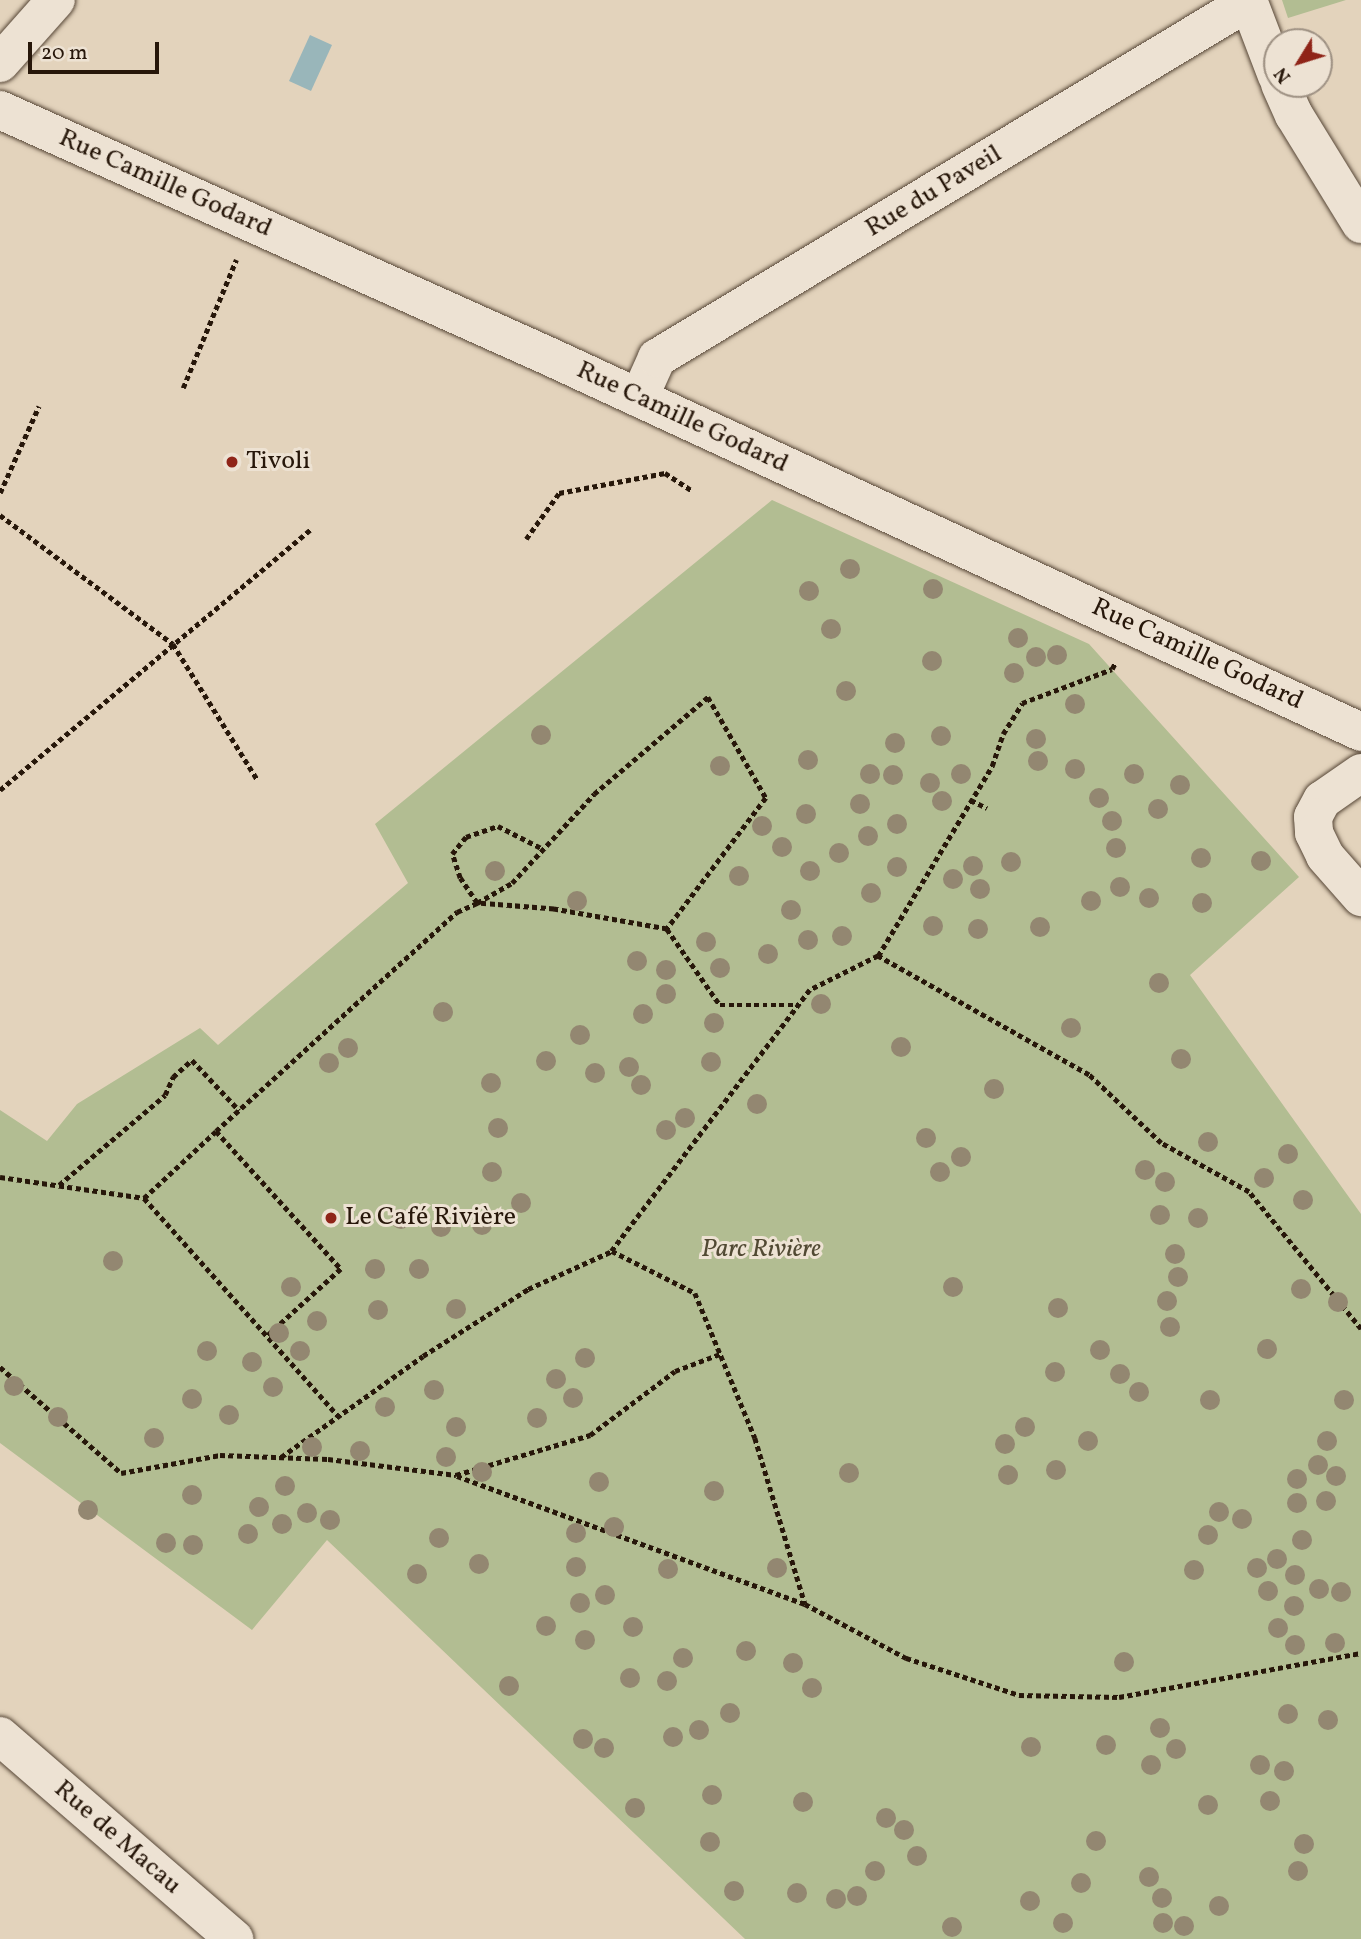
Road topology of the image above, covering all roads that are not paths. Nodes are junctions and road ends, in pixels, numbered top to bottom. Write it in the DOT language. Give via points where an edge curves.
graph roads {
  1 [pos="56,0"];
  2 [pos="1248,1"];
  3 [pos="1263,40"];
  4 [pos="0,63"];
  5 [pos="1286,98"];
  6 [pos="0,110"];
  7 [pos="1361,224"];
  8 [pos="639,398"];
  9 [pos="1361,732"];
  10 [pos="1361,773"];
  11 [pos="1361,897"];
  12 [pos="0,1736"];
  13 [pos="234,1939"];
  1 -- 4 [label="street"];
  2 -- 3 [label="street"];
  2 -- 8 [label="street, Rue du Paveil" via="657,358"];
  5 -- 7 [label="street"];
  6 -- 8 [label="street, Rue Camille Godard"];
  8 -- 9 [label="street, Rue Camille Godard"];
  10 -- 11 [label="street" via="1322,800 1313,817 1314,833 1325,856"];
  12 -- 13 [label="street, Rue de Macau"];
}
